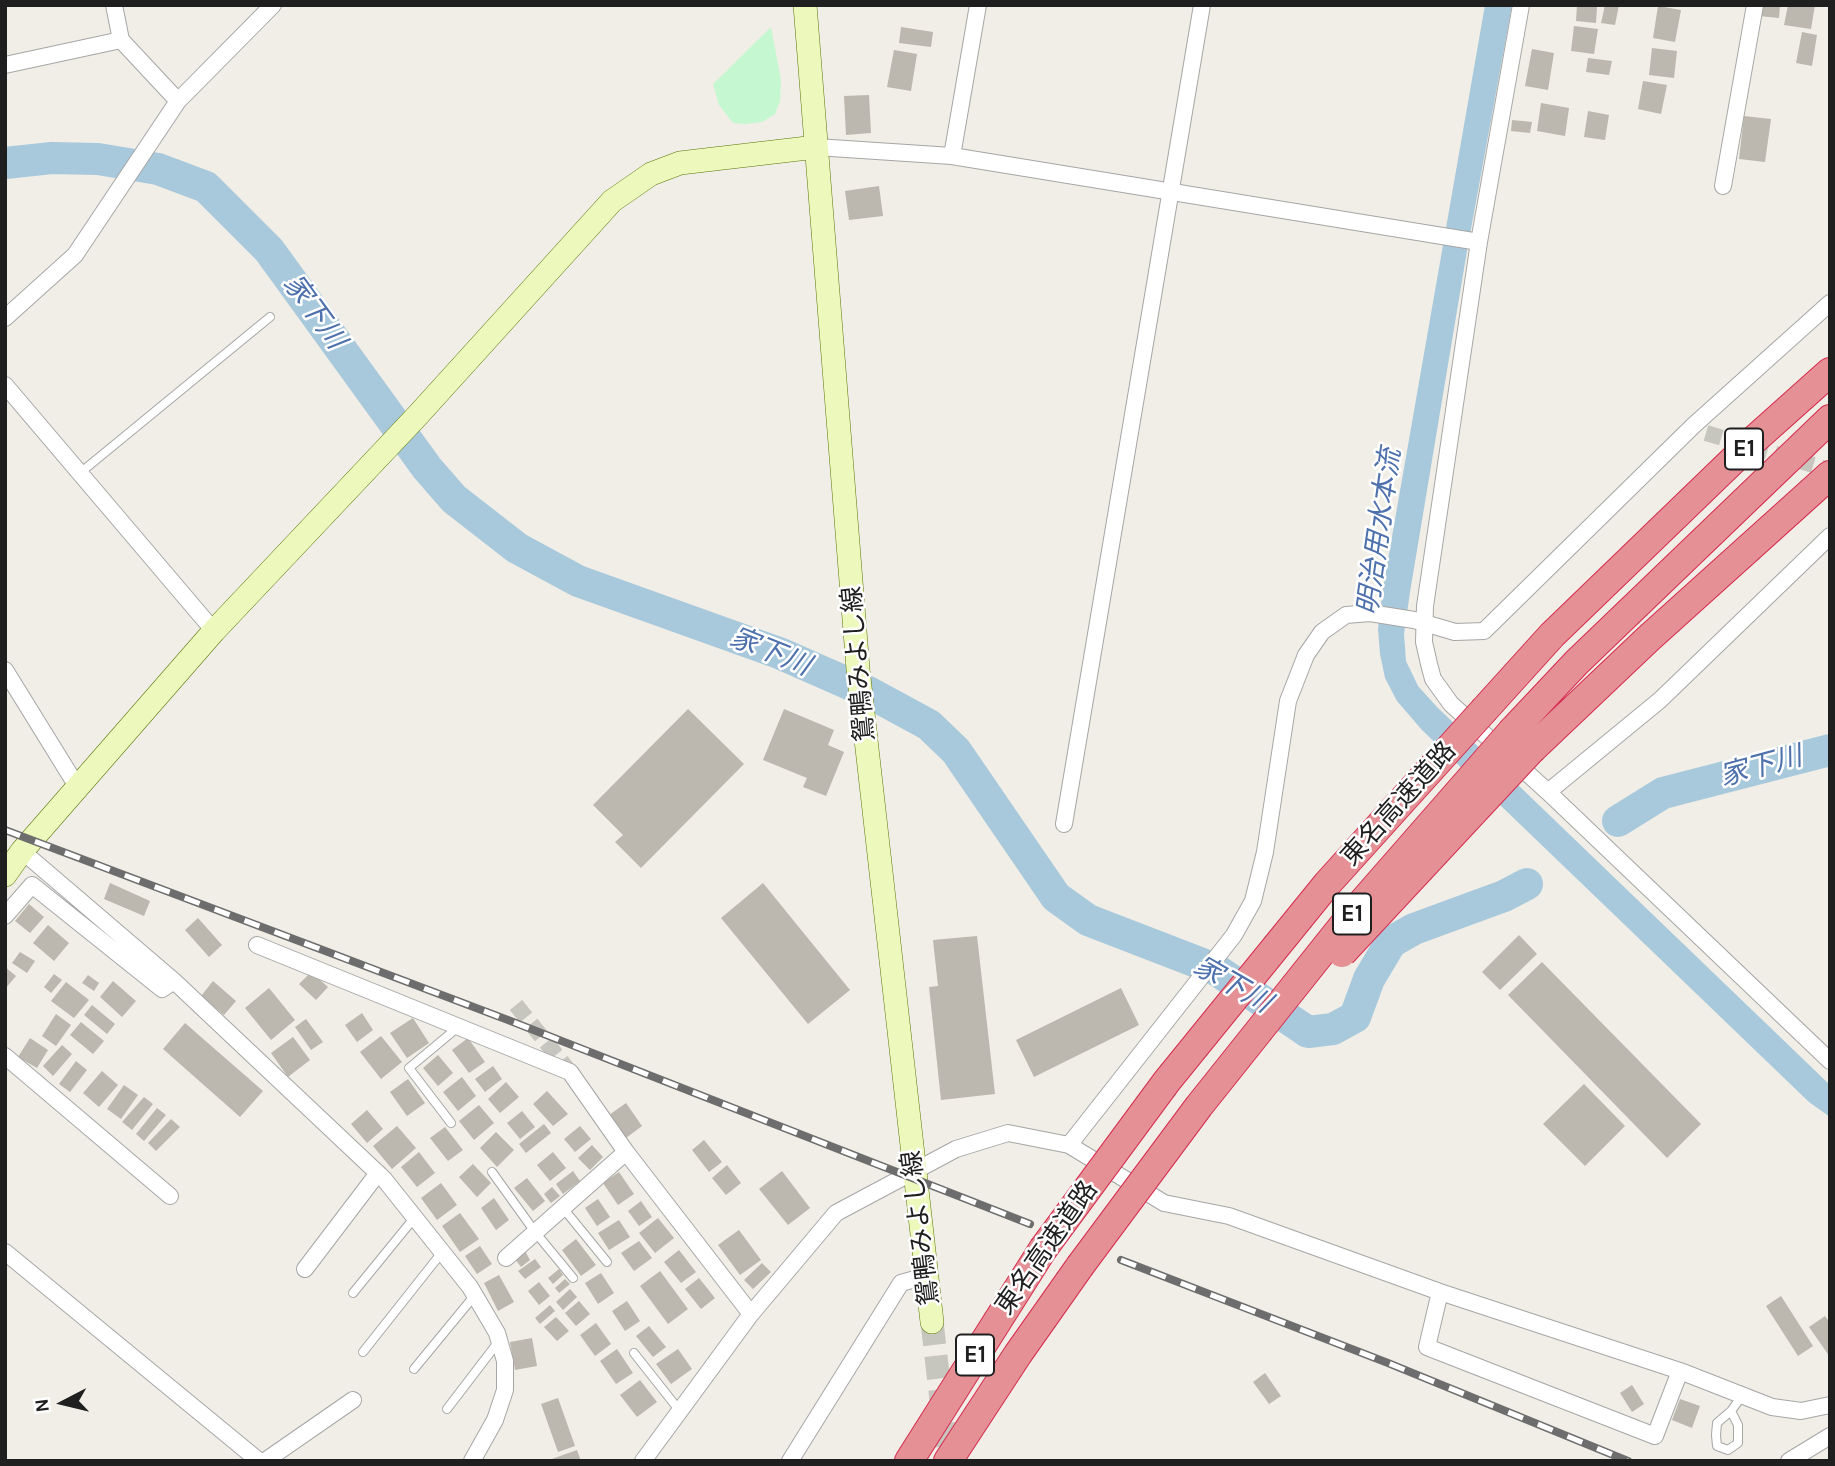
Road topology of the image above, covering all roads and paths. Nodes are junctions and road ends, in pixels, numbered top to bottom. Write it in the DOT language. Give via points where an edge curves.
graph roads {
  1 [pos="114,5"];
  2 [pos="274,5"];
  3 [pos="805,5"];
  4 [pos="978,5"];
  5 [pos="1202,5"];
  6 [pos="1521,5"];
  7 [pos="1755,5"];
  8 [pos="121,40"];
  9 [pos="5,65"];
  10 [pos="178,101"];
  11 [pos="816,147"];
  12 [pos="952,156"];
  13 [pos="1723,186"];
  14 [pos="1170,190"];
  15 [pos="1479,242"];
  16 [pos="1830,303"];
  17 [pos="270,317"];
  18 [pos="5,318"];
  19 [pos="1830,355"];
  20 [pos="1830,372"];
  21 [pos="5,385"];
  22 [pos="1830,419"];
  23 [pos="80,473"];
  24 [pos="1830,475"];
  25 [pos="1661,529"];
  26 [pos="1830,536"];
  27 [pos="1419,622"];
  28 [pos="214,632"];
  29 [pos="5,670"];
  30 [pos="1523,740"];
  31 [pos="78,788"];
  32 [pos="1548,792"];
  33 [pos="1064,824"];
  34 [pos="11,865"];
  35 [pos="5,916"];
  36 [pos="257,945"];
  37 [pos="174,981"];
  38 [pos="457,1028"];
  39 [pos="5,1056"];
  40 [pos="1830,1060"];
  41 [pos="451,1123"];
  42 [pos="1069,1145"];
  43 [pos="626,1152"];
  44 [pos="914,1171"];
  45 [pos="492,1172"];
  46 [pos="377,1173"];
  47 [pos="170,1196"];
  48 [pos="563,1208"];
  49 [pos="415,1217"];
  50 [pos="535,1232"];
  51 [pos="443,1251"];
  52 [pos="5,1252"];
  53 [pos="506,1258"];
  54 [pos="607,1262"];
  55 [pos="305,1269"];
  56 [pos="926,1276"];
  57 [pos="573,1278"];
  58 [pos="1440,1292"];
  59 [pos="353,1293"];
  60 [pos="475,1295"];
  61 [pos="751,1314"];
  62 [pos="932,1322"];
  63 [pos="499,1341"];
  64 [pos="363,1352"];
  65 [pos="634,1353"];
  66 [pos="1018,1354"];
  67 [pos="414,1369"];
  68 [pos="1679,1371"];
  69 [pos="1742,1396"];
  70 [pos="353,1400"];
  71 [pos="1830,1405"];
  72 [pos="447,1409"];
  73 [pos="679,1410"];
  74 [pos="1731,1411"];
  75 [pos="1830,1436"];
  76 [pos="259,1461"];
  77 [pos="265,1461"];
  78 [pos="472,1461"];
  79 [pos="643,1461"];
  80 [pos="790,1461"];
  81 [pos="909,1461"];
  82 [pos="948,1461"];
  83 [pos="967,1461"];
  84 [pos="1789,1461"];
  1 -- 8 [label="street"];
  2 -- 10 [label="street"];
  3 -- 11 [label="main road, 鴛鴨みよし線"];
  4 -- 12 [label="street"];
  5 -- 14 [label="street"];
  6 -- 15 [label="street"];
  7 -- 13 [label="street"];
  8 -- 9 [label="street"];
  8 -- 10 [label="street"];
  10 -- 18 [label="street" via="75,255"];
  11 -- 12 [label="street"];
  11 -- 28 [label="main road" via="680,163 651,174 612,201"];
  11 -- 44 [label="main road, 鴛鴨みよし線" via="858,669"];
  12 -- 14 [label="street"];
  14 -- 15 [label="street"];
  14 -- 33 [label="street"];
  15 -- 27 [label="street"];
  16 -- 27 [label="street" via="1484,631 1455,632"];
  17 -- 23 [label="lane"];
  19 -- 25 [label="highway" via="1744,435"];
  20 -- 25 [label="highway, 東名高速道路 / E1"];
  21 -- 23 [label="street"];
  22 -- 30 [label="highway, 東名高速道路 / E1" via="1596,643"];
  23 -- 28 [label="street"];
  24 -- 30 [label="highway" via="1690,601"];
  25 -- 81 [label="highway, 東名高速道路 / E1, bridge" via="1552,635 1327,884 1167,1081 1042,1249"];
  26 -- 32 [label="street" via="1660,700"];
  27 -- 32 [label="street" via="1433,679 1451,704"];
  27 -- 42 [label="street" via="1370,613 1346,614 1322,632 1306,655 1288,701 1265,852 1252,901 1234,935"];
  28 -- 31 [label="main road"];
  29 -- 31 [label="street"];
  30 -- 66 [label="highway, 東名高速道路 / E1, bridge" via="1353,913 1199,1106"];
  31 -- 34 [label="main road"];
  32 -- 40 [label="street"];
  34 -- 37 [label="street"];
  35 -- 37 [label="street" via="32,885 162,989"];
  36 -- 38 [label="street"];
  37 -- 46 [label="street"];
  38 -- 41 [label="lane" via="409,1068"];
  38 -- 43 [label="street" via="570,1072"];
  39 -- 47 [label="street"];
  42 -- 44 [label="street" via="1008,1133 956,1149"];
  42 -- 58 [label="street" via="1164,1203 1230,1216"];
  43 -- 48 [label="street"];
  43 -- 61 [label="street"];
  44 -- 56 [label="main road, 鴛鴨みよし線"];
  44 -- 61 [label="street" via="836,1213"];
  45 -- 50 [label="lane"];
  46 -- 49 [label="street"];
  46 -- 55 [label="street"];
  48 -- 50 [label="street"];
  48 -- 54 [label="lane"];
  49 -- 51 [label="street"];
  49 -- 59 [label="lane"];
  50 -- 53 [label="street"];
  50 -- 57 [label="lane"];
  51 -- 60 [label="street"];
  51 -- 64 [label="lane"];
  52 -- 76 [label="street"];
  56 -- 62 [label="main road, 鴛鴨みよし線"];
  56 -- 80 [label="street" via="901,1283"];
  58 -- 68 [label="street"];
  58 -- 68 [label="street" via="1427,1347 1656,1436"];
  60 -- 63 [label="street"];
  60 -- 67 [label="lane"];
  61 -- 73 [label="street"];
  63 -- 72 [label="lane"];
  63 -- 78 [label="street" via="505,1361 505,1390 495,1420"];
  65 -- 73 [label="lane"];
  66 -- 82 [label="highway, 東名高速道路 / E1"];
  66 -- 83 [label="highway" via="993,1419"];
  68 -- 69 [label="street"];
  69 -- 71 [label="street" via="1801,1411"];
  69 -- 74 [label="lane"];
  70 -- 77 [label="street"];
  73 -- 79 [label="street"];
  75 -- 84 [label="street"];
}
